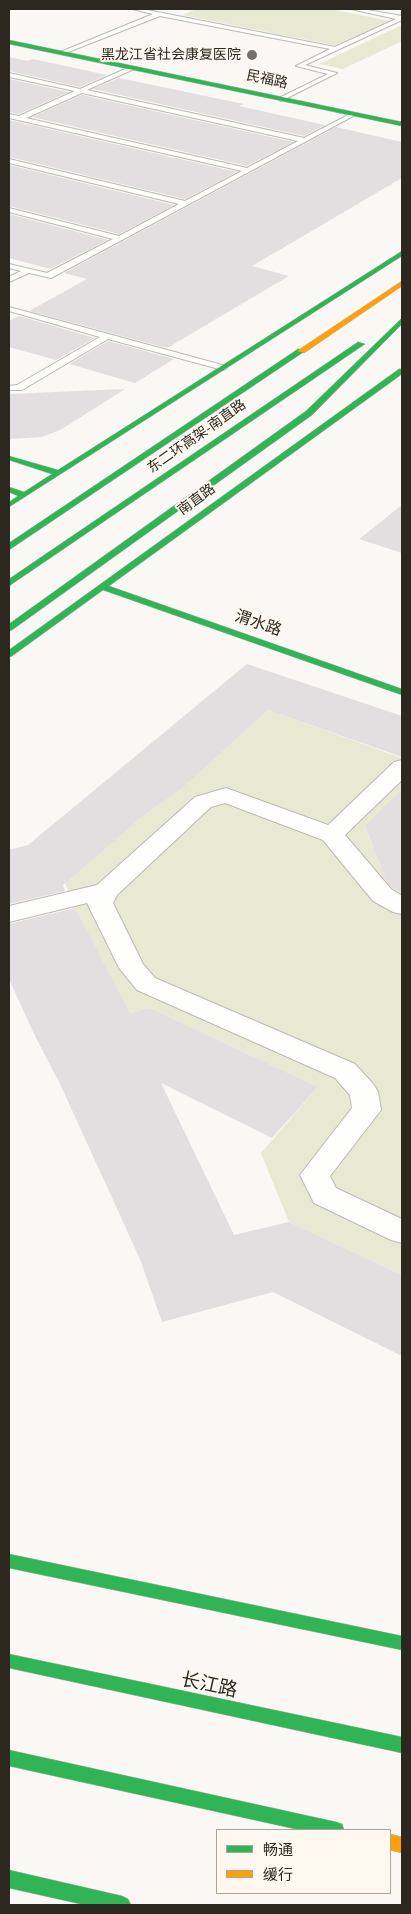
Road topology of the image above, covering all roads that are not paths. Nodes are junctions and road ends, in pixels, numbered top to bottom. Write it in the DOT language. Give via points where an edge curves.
graph roads {
  1 [pos="135,9"];
  2 [pos="354,9"];
  3 [pos="159,14"];
  4 [pos="402,18"];
  5 [pos="9,42"];
  6 [pos="336,49"];
  7 [pos="62,53"];
  8 [pos="132,68"];
  9 [pos="9,75"];
  10 [pos="281,99"];
  11 [pos="354,114"];
  12 [pos="9,116"];
  13 [pos="19,118"];
  14 [pos="9,123"];
  15 [pos="402,124"];
  16 [pos="304,140"];
  17 [pos="9,161"];
  18 [pos="248,170"];
  19 [pos="186,203"];
  20 [pos="9,210"];
  21 [pos="119,238"];
  22 [pos="402,253"];
  23 [pos="9,266"];
  24 [pos="28,271"];
  25 [pos="9,280"];
  26 [pos="402,283"];
  27 [pos="373,302"];
  28 [pos="9,309"];
  29 [pos="402,318"];
  30 [pos="107,336"];
  31 [pos="224,368"];
  32 [pos="253,369"];
  33 [pos="402,371"];
  34 [pos="9,388"];
  35 [pos="9,458"];
  36 [pos="58,473"];
  37 [pos="9,489"];
  38 [pos="24,494"];
  39 [pos="9,505"];
  40 [pos="9,547"];
  41 [pos="9,583"];
  42 [pos="102,587"];
  43 [pos="9,628"];
  44 [pos="9,654"];
  45 [pos="402,692"];
  46 [pos="402,767"];
  47 [pos="332,834"];
  48 [pos="106,891"];
  49 [pos="402,906"];
  50 [pos="9,914"];
  51 [pos="402,1232"];
  52 [pos="9,1561"];
  53 [pos="402,1643"];
  54 [pos="9,1661"];
  55 [pos="402,1745"];
  56 [pos="9,1758"];
  57 [pos="331,1829"];
  58 [pos="9,1879"];
  59 [pos="122,1905"];
  1 -- 3 [label="lane"];
  2 -- 4 [label="lane"];
  3 -- 6 [label="lane"];
  3 -- 7 [label="lane"];
  4 -- 6 [label="lane"];
  5 -- 7 [label="main road, 民福路"];
  6 -- 10 [label="lane" via="299,66 334,73"];
  7 -- 8 [label="main road, 民福路"];
  8 -- 10 [label="main road, 民福路"];
  8 -- 13 [label="lane"];
  9 -- 16 [label="lane"];
  10 -- 11 [label="main road, 民福路"];
  11 -- 15 [label="main road, 民福路"];
  11 -- 16 [label="lane"];
  12 -- 13 [label="lane"];
  13 -- 14 [label="lane"];
  13 -- 18 [label="lane"];
  16 -- 18 [label="lane"];
  17 -- 19 [label="lane"];
  18 -- 19 [label="lane"];
  19 -- 21 [label="lane"];
  20 -- 21 [label="lane"];
  21 -- 24 [label="lane" via="48,276"];
  22 -- 31 [label="main road"];
  23 -- 24 [label="lane"];
  24 -- 25 [label="lane"];
  26 -- 27 [label="main road, 东二环高架-南直路"];
  27 -- 32 [label="main road"];
  27 -- 40 [label="main road, 东二环高架-南直路"];
  28 -- 30 [label="lane"];
  29 -- 41 [label="main road, 东二环高架-南直路"];
  29 -- 43 [label="main road" via="309,413"];
  30 -- 31 [label="lane"];
  30 -- 34 [label="lane" via="19,388"];
  31 -- 36 [label="main road"];
  33 -- 42 [label="main road, 南直路"];
  35 -- 36 [label="main road"];
  36 -- 38 [label="main road"];
  37 -- 38 [label="main road"];
  38 -- 39 [label="main road"];
  42 -- 44 [label="main road, 南直路"];
  42 -- 45 [label="main road, 渭水路"];
  46 -- 47 [label="street"];
  47 -- 48 [label="street" via="226,795 203,802"];
  47 -- 49 [label="street" via="382,895"];
  48 -- 50 [label="street"];
  48 -- 51 [label="street" via="100,903 132,968 146,984 345,1071 364,1092 367,1110 315,1175 325,1195"];
  52 -- 53 [label="main road"];
  54 -- 55 [label="main road, 长江路"];
  56 -- 57 [label="main road"];
  58 -- 59 [label="main road"];
}
